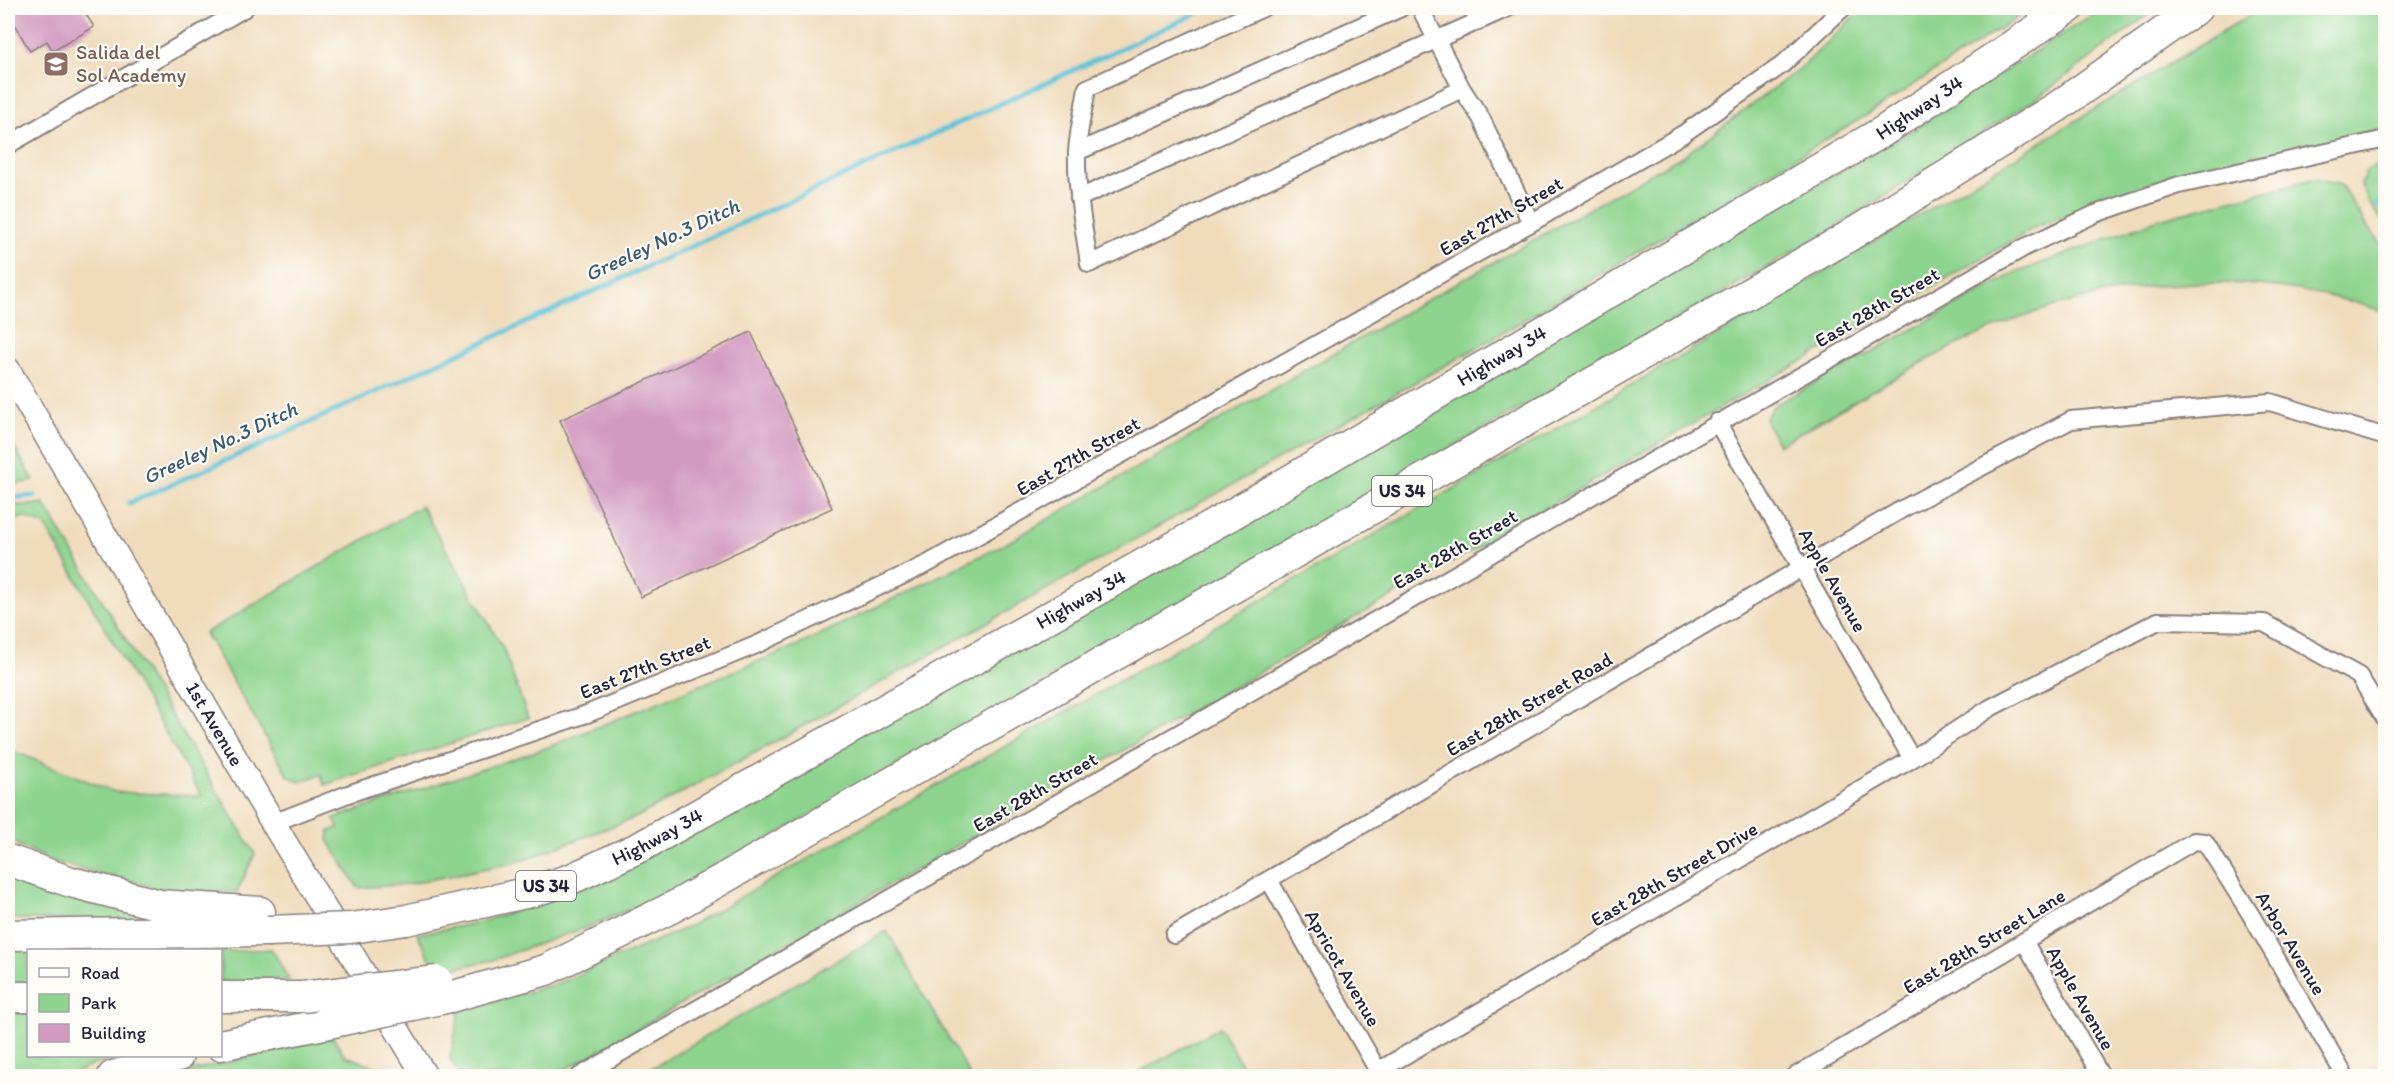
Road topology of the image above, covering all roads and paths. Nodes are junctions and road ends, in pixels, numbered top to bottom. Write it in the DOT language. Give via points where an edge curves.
graph roads {
  1 [pos="245,8"];
  2 [pos="1263,8"];
  3 [pos="1401,8"];
  4 [pos="1420,8"];
  5 [pos="1508,8"];
  6 [pos="1843,8"];
  7 [pos="2069,8"];
  8 [pos="2197,8"];
  9 [pos="1437,40"];
  10 [pos="1462,89"];
  11 [pos="2385,139"];
  12 [pos="8,145"];
  13 [pos="1077,152"];
  14 [pos="1079,198"];
  15 [pos="1531,224"];
  16 [pos="8,370"];
  17 [pos="1717,422"];
  18 [pos="2385,437"];
  19 [pos="1802,569"];
  20 [pos="2385,720"];
  21 [pos="1912,759"];
  22 [pos="273,823"];
  23 [pos="2194,841"];
  24 [pos="8,860"];
  25 [pos="1269,880"];
  26 [pos="264,921"];
  27 [pos="8,935"];
  28 [pos="1174,935"];
  29 [pos="2024,941"];
  30 [pos="443,989"];
  31 [pos="8,997"];
  32 [pos="27,997"];
  33 [pos="222,997"];
  34 [pos="222,1045"];
  35 [pos="175,1057"];
  36 [pos="1379,1074"];
  37 [pos="113,1077"];
  38 [pos="425,1077"];
  39 [pos="580,1077"];
  40 [pos="1795,1077"];
  41 [pos="2101,1077"];
  42 [pos="2345,1077"];
  1 -- 12 [label="street"];
  2 -- 13 [label="street" via="1087,88"];
  3 -- 13 [label="street"];
  4 -- 9 [label="street"];
  5 -- 9 [label="street"];
  6 -- 15 [label="street, East 27th Street" via="1782,65 1732,101"];
  7 -- 26 [label="highway, Highway 34" via="1882,132 1256,500 677,825 596,857 402,912 339,913"];
  8 -- 30 [label="highway, US 34" via="2056,107 1841,241 675,906 546,970"];
  9 -- 10 [label="street"];
  9 -- 14 [label="street"];
  10 -- 14 [label="street" via="1089,264"];
  10 -- 15 [label="street" via="1481,118"];
  11 -- 17 [label="street, East 28th Street" via="2179,185 2095,214 2025,247"];
  13 -- 14 [label="street"];
  15 -- 22 [label="street, East 27th Street" via="915,570 756,645 587,714"];
  16 -- 22 [label="main road, 1st Avenue"];
  17 -- 19 [label="street, Apple Avenue"];
  17 -- 39 [label="street, East 28th Street"];
  18 -- 19 [label="street, East 28th Street Road" via="2270,402 2071,420 1904,508"];
  19 -- 21 [label="street, Apple Avenue"];
  19 -- 25 [label="street, East 28th Street Road"];
  20 -- 21 [label="street, East 28th Street Drive" via="2359,676 2264,623 2158,621 1990,708"];
  21 -- 36 [label="street, East 28th Street Drive"];
  22 -- 38 [label="main road, 1st Avenue"];
  23 -- 29 [label="street, East 28th Street Lane"];
  23 -- 42 [label="street, Arbor Avenue" via="2205,842"];
  24 -- 26 [label="highway" via="71,882 160,905"];
  25 -- 28 [label="street, East 28th Street Road"];
  25 -- 36 [label="street, Apricot Avenue"];
  26 -- 27 [label="highway"];
  29 -- 40 [label="street, East 28th Street Lane"];
  29 -- 41 [label="street, Apple Avenue"];
  30 -- 33 [label="highway, bridge"];
  30 -- 34 [label="highway, US 34, bridge" via="324,1024"];
  31 -- 32 [label="highway"];
  35 -- 37 [label="highway"];
}
